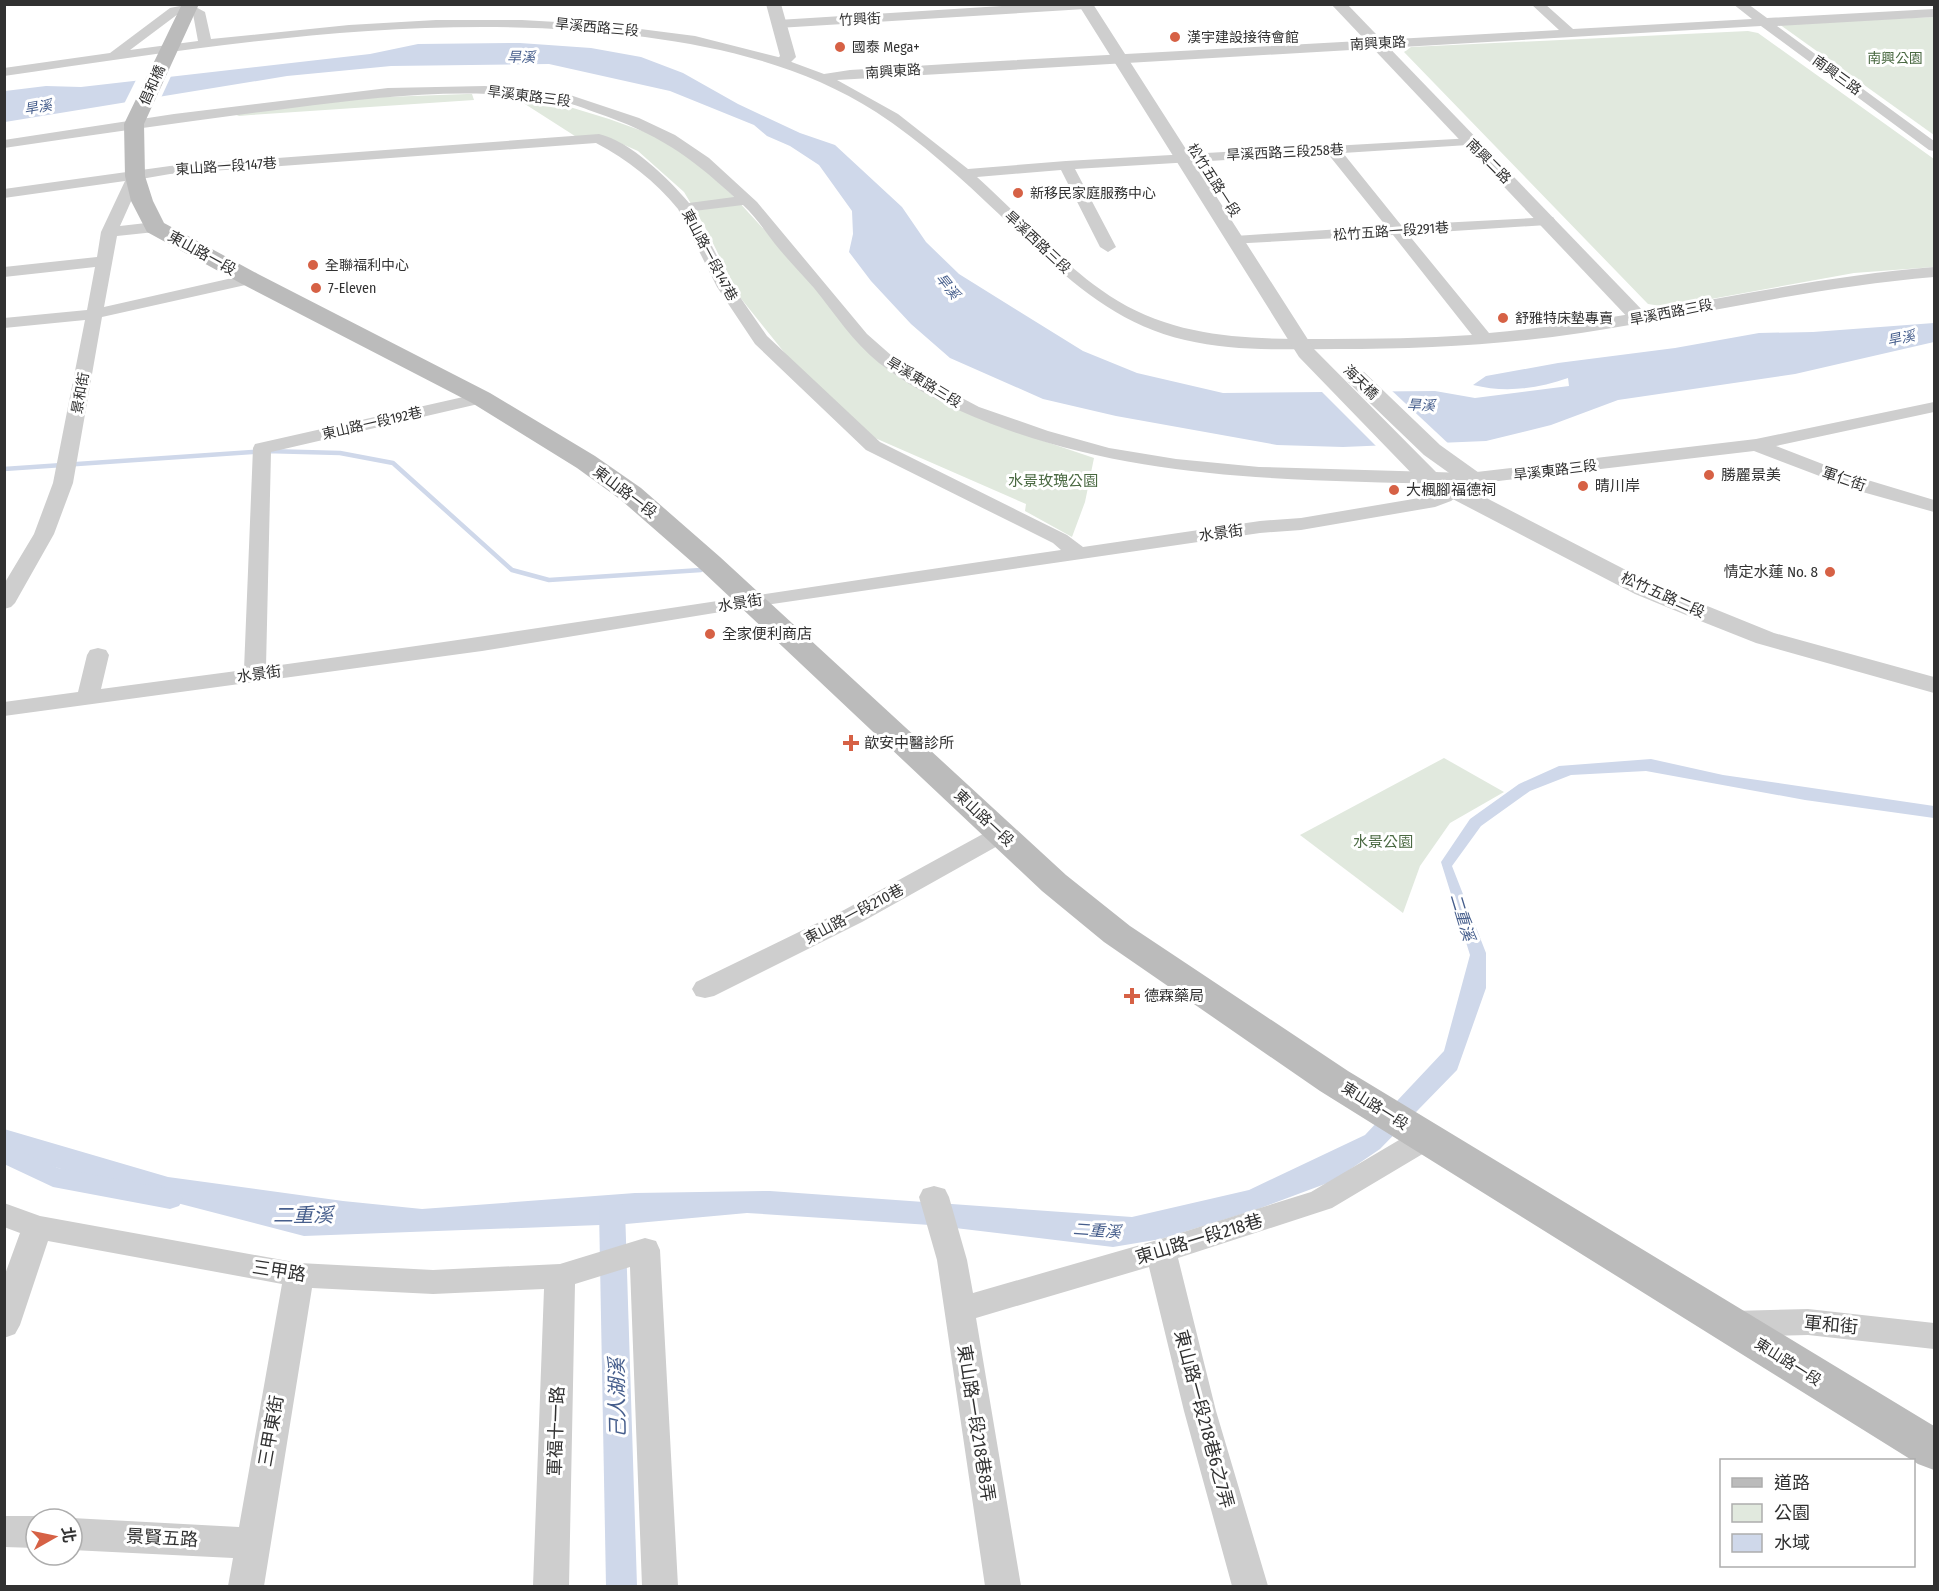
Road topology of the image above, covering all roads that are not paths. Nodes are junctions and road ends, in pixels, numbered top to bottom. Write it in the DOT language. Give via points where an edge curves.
graph roads {
  1 [pos="773,4"];
  2 [pos="1100,4"];
  3 [pos="1338,4"];
  4 [pos="1537,4"];
  5 [pos="1739,4"];
  6 [pos="1905,4"];
  7 [pos="1085,5"];
  8 [pos="190,6"];
  9 [pos="537,9"];
  10 [pos="1935,13"];
  11 [pos="1920,14"];
  12 [pos="511,22"];
  13 [pos="1764,22"];
  14 [pos="778,24"];
  15 [pos="1569,33"];
  16 [pos="205,43"];
  17 [pos="1376,43"];
  18 [pos="168,51"];
  19 [pos="113,56"];
  20 [pos="1127,57"];
  21 [pos="782,62"];
  22 [pos="4,72"];
  23 [pos="823,78"];
  24 [pos="136,120"];
  25 [pos="1468,141"];
  26 [pos="4,144"];
  27 [pos="1935,147"];
  28 [pos="1332,149"];
  29 [pos="1191,157"];
  30 [pos="1066,165"];
  31 [pos="964,174"];
  32 [pos="135,176"];
  33 [pos="727,181"];
  34 [pos="4,194"];
  35 [pos="747,200"];
  36 [pos="682,203"];
  37 [pos="1547,220"];
  38 [pos="154,227"];
  39 [pos="1398,230"];
  40 [pos="109,232"];
  41 [pos="1244,240"];
  42 [pos="1108,247"];
  43 [pos="103,261"];
  44 [pos="4,272"];
  45 [pos="1935,272"];
  46 [pos="250,279"];
  47 [pos="94,314"];
  48 [pos="1639,318"];
  49 [pos="4,323"];
  50 [pos="1485,340"];
  51 [pos="1315,349"];
  52 [pos="481,398"];
  53 [pos="1935,407"];
  54 [pos="1756,445"];
  55 [pos="1428,466"];
  56 [pos="1460,484"];
  57 [pos="1935,506"];
  58 [pos="1080,554"];
  59 [pos="751,601"];
  60 [pos="4,603"];
  61 [pos="98,655"];
  62 [pos="1935,670"];
  63 [pos="255,675"];
  64 [pos="1935,685"];
  65 [pos="88,698"];
  66 [pos="4,709"];
  67 [pos="1001,834"];
  68 [pos="705,989"];
  69 [pos="1426,1138"];
  70 [pos="934,1197"];
  71 [pos="4,1214"];
  72 [pos="38,1227"];
  73 [pos="1161,1251"];
  74 [pos="299,1275"];
  75 [pos="560,1276"];
  76 [pos="959,1310"];
  77 [pos="1727,1324"];
  78 [pos="4,1325"];
  79 [pos="1935,1336"];
  80 [pos="1935,1450"];
  81 [pos="4,1531"];
  82 [pos="24,1532"];
  83 [pos="84,1535"];
  84 [pos="251,1543"];
  85 [pos="246,1587"];
  86 [pos="551,1587"];
  87 [pos="660,1587"];
  88 [pos="1003,1587"];
  89 [pos="1250,1587"];
  1 -- 14 [label="street"];
  2 -- 20 [label="street, 松竹五路一段"];
  3 -- 17 [label="street, 南興二路"];
  4 -- 15 [label="street"];
  5 -- 13 [label="street, 南興三路"];
  6 -- 11 [label="street"];
  7 -- 14 [label="street, 竹興街"];
  7 -- 20 [label="street, 松竹五路一段"];
  8 -- 16 [label="street" via="199,12"];
  8 -- 18 [label="main road"];
  8 -- 19 [label="street" via="174,11"];
  9 -- 12 [label="street"];
  10 -- 11 [label="street, 南興東路"];
  11 -- 13 [label="street, 南興東路"];
  12 -- 16 [label="street, 旱溪西路三段" via="338,28"];
  12 -- 21 [label="street, 旱溪西路三段" via="597,26 669,35"];
  13 -- 15 [label="street, 南興東路"];
  13 -- 27 [label="street, 南興三路"];
  14 -- 21 [label="street" via="788,57"];
  15 -- 17 [label="street, 南興東路"];
  16 -- 18 [label="street, 旱溪西路三段"];
  17 -- 20 [label="street, 南興東路"];
  17 -- 25 [label="street, 南興二路"];
  18 -- 19 [label="street, 旱溪西路三段"];
  18 -- 24 [label="main road, 倡和橋"];
  19 -- 22 [label="street, 旱溪西路三段"];
  20 -- 23 [label="street, 南興東路"];
  20 -- 29 [label="street, 松竹五路一段"];
  21 -- 23 [label="street, 旱溪西路三段"];
  23 -- 31 [label="street, 旱溪西路三段" via="891,115"];
  24 -- 26 [label="street, 旱溪東路三段"];
  24 -- 32 [label="main road, 東山路一段"];
  24 -- 33 [label="street, 旱溪東路三段" via="388,92 512,91 565,98 634,121 670,138"];
  25 -- 28 [label="street, 旱溪西路三段258巷"];
  25 -- 37 [label="street, 南興二路"];
  28 -- 29 [label="street, 旱溪西路三段258巷"];
  28 -- 39 [label="street"];
  29 -- 30 [label="street, 旱溪西路三段258巷"];
  29 -- 41 [label="street, 松竹五路一段"];
  30 -- 31 [label="street, 旱溪西路三段258巷"];
  30 -- 42 [label="street"];
  31 -- 51 [label="street, 旱溪西路三段" via="1095,296 1126,314 1185,335"];
  32 -- 34 [label="street, 東山路一段147巷"];
  32 -- 36 [label="street, 東山路一段147巷" via="170,170 599,138 633,157"];
  32 -- 38 [label="main road, 東山路一段"];
  32 -- 40 [label="street, 景和街"];
  33 -- 35 [label="street, 旱溪東路三段"];
  33 -- 36 [label="street"];
  35 -- 36 [label="street"];
  35 -- 55 [label="street, 旱溪東路三段" via="861,338 922,384 973,411 1108,453 1176,465 1260,473"];
  36 -- 58 [label="street, 東山路一段147巷" via="725,287 761,340 873,446 1060,539"];
  37 -- 39 [label="street, 松竹五路一段291巷"];
  37 -- 48 [label="street, 南興二路"];
  38 -- 40 [label="street"];
  38 -- 46 [label="main road, 東山路一段"];
  39 -- 41 [label="street, 松竹五路一段291巷"];
  39 -- 50 [label="street"];
  40 -- 43 [label="street, 景和街"];
  41 -- 51 [label="street, 松竹五路一段"];
  43 -- 44 [label="street"];
  43 -- 47 [label="street, 景和街"];
  45 -- 48 [label="street, 旱溪西路三段" via="1802,287"];
  46 -- 47 [label="street"];
  46 -- 52 [label="main road, 東山路一段"];
  47 -- 49 [label="street"];
  47 -- 60 [label="street, 景和街" via="63,483 44,534"];
  48 -- 50 [label="street, 旱溪西路三段"];
  50 -- 51 [label="street, 旱溪西路三段"];
  51 -- 55 [label="street, 海天橋"];
  51 -- 55 [label="street, 海天橋"];
  52 -- 59 [label="main road, 東山路一段" via="631,494"];
  52 -- 63 [label="street, 東山路一段192巷" via="262,448"];
  53 -- 54 [label="street, 旱溪東路三段"];
  54 -- 56 [label="street, 旱溪東路三段"];
  54 -- 57 [label="street, 軍仁街" via="1832,475"];
  55 -- 56 [label="street, 松竹五路二段"];
  56 -- 58 [label="street, 水景街" via="1446,497 1410,506"];
  56 -- 62 [label="street, 松竹五路二段" via="1718,602 1803,634"];
  56 -- 64 [label="street, 松竹五路二段" via="1644,589 1765,638"];
  58 -- 59 [label="street, 水景街"];
  59 -- 63 [label="street, 水景街" via="482,645"];
  59 -- 67 [label="main road, 東山路一段"];
  61 -- 65 [label="street"];
  63 -- 65 [label="street, 水景街"];
  65 -- 66 [label="street, 水景街"];
  67 -- 68 [label="street, 東山路一段210巷" via="853,916"];
  67 -- 69 [label="main road, 東山路一段" via="1117,934 1334,1081"];
  69 -- 73 [label="street, 東山路一段218巷" via="1321,1200"];
  69 -- 77 [label="main road, 東山路一段"];
  70 -- 76 [label="street, 東山路一段218巷8弄" via="952,1260"];
  71 -- 72 [label="street, 三甲路"];
  72 -- 74 [label="street, 三甲路"];
  72 -- 78 [label="street"];
  73 -- 76 [label="street, 東山路一段218巷"];
  73 -- 89 [label="street, 東山路一段218巷6之7弄" via="1200,1411"];
  74 -- 75 [label="street, 三甲路" via="432,1282"];
  74 -- 84 [label="street, 三甲東街"];
  75 -- 86 [label="street, 軍福十一路"];
  75 -- 87 [label="street, 三甲路" via="645,1250"];
  76 -- 88 [label="street, 東山路一段218巷8弄"];
  77 -- 79 [label="street, 軍和街" via="1808,1322"];
  77 -- 80 [label="main road, 東山路一段"];
  81 -- 82 [label="street"];
  83 -- 84 [label="street, 景賢五路"];
  84 -- 85 [label="street, 三甲東街"];
}
